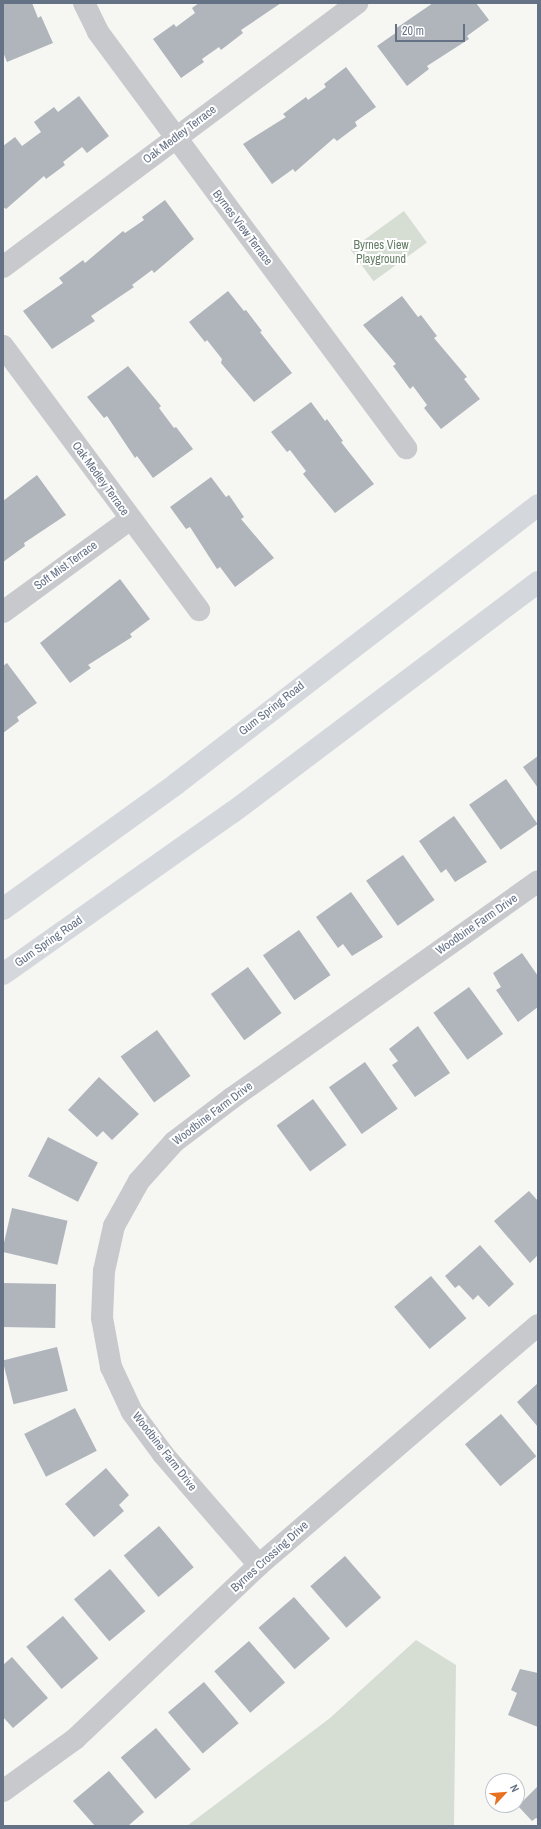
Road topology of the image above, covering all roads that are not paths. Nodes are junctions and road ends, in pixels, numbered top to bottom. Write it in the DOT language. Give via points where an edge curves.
graph roads {
  1 [pos="84,3"];
  2 [pos="357,3"];
  3 [pos="176,138"];
  4 [pos="3,267"];
  5 [pos="3,346"];
  6 [pos="406,448"];
  7 [pos="538,505"];
  8 [pos="129,520"];
  9 [pos="538,582"];
  10 [pos="199,610"];
  11 [pos="3,612"];
  12 [pos="538,881"];
  13 [pos="3,909"];
  14 [pos="3,974"];
  15 [pos="538,1325"];
  16 [pos="259,1565"];
  17 [pos="3,1790"];
  1 -- 3 [label="street, Byrnes View Terrace" via="98,32"];
  2 -- 3 [label="street, Oak Medley Terrace"];
  3 -- 4 [label="street, Oak Medley Terrace"];
  3 -- 6 [label="street, Byrnes View Terrace"];
  5 -- 8 [label="street, Oak Medley Terrace"];
  7 -- 13 [label="main road, Gum Spring Road" via="176,784"];
  8 -- 10 [label="street, Oak Medley Terrace"];
  8 -- 11 [label="street, Soft Mist Terrace"];
  9 -- 14 [label="main road, Gum Spring Road" via="233,812"];
  12 -- 16 [label="street, Woodbine Farm Drive" via="174,1142 139,1181 114,1226 104,1271 102,1318 112,1367 132,1412 163,1454"];
  15 -- 16 [label="street, Byrnes Crossing Drive"];
  16 -- 17 [label="street, Byrnes Crossing Drive" via="75,1739"];
}
